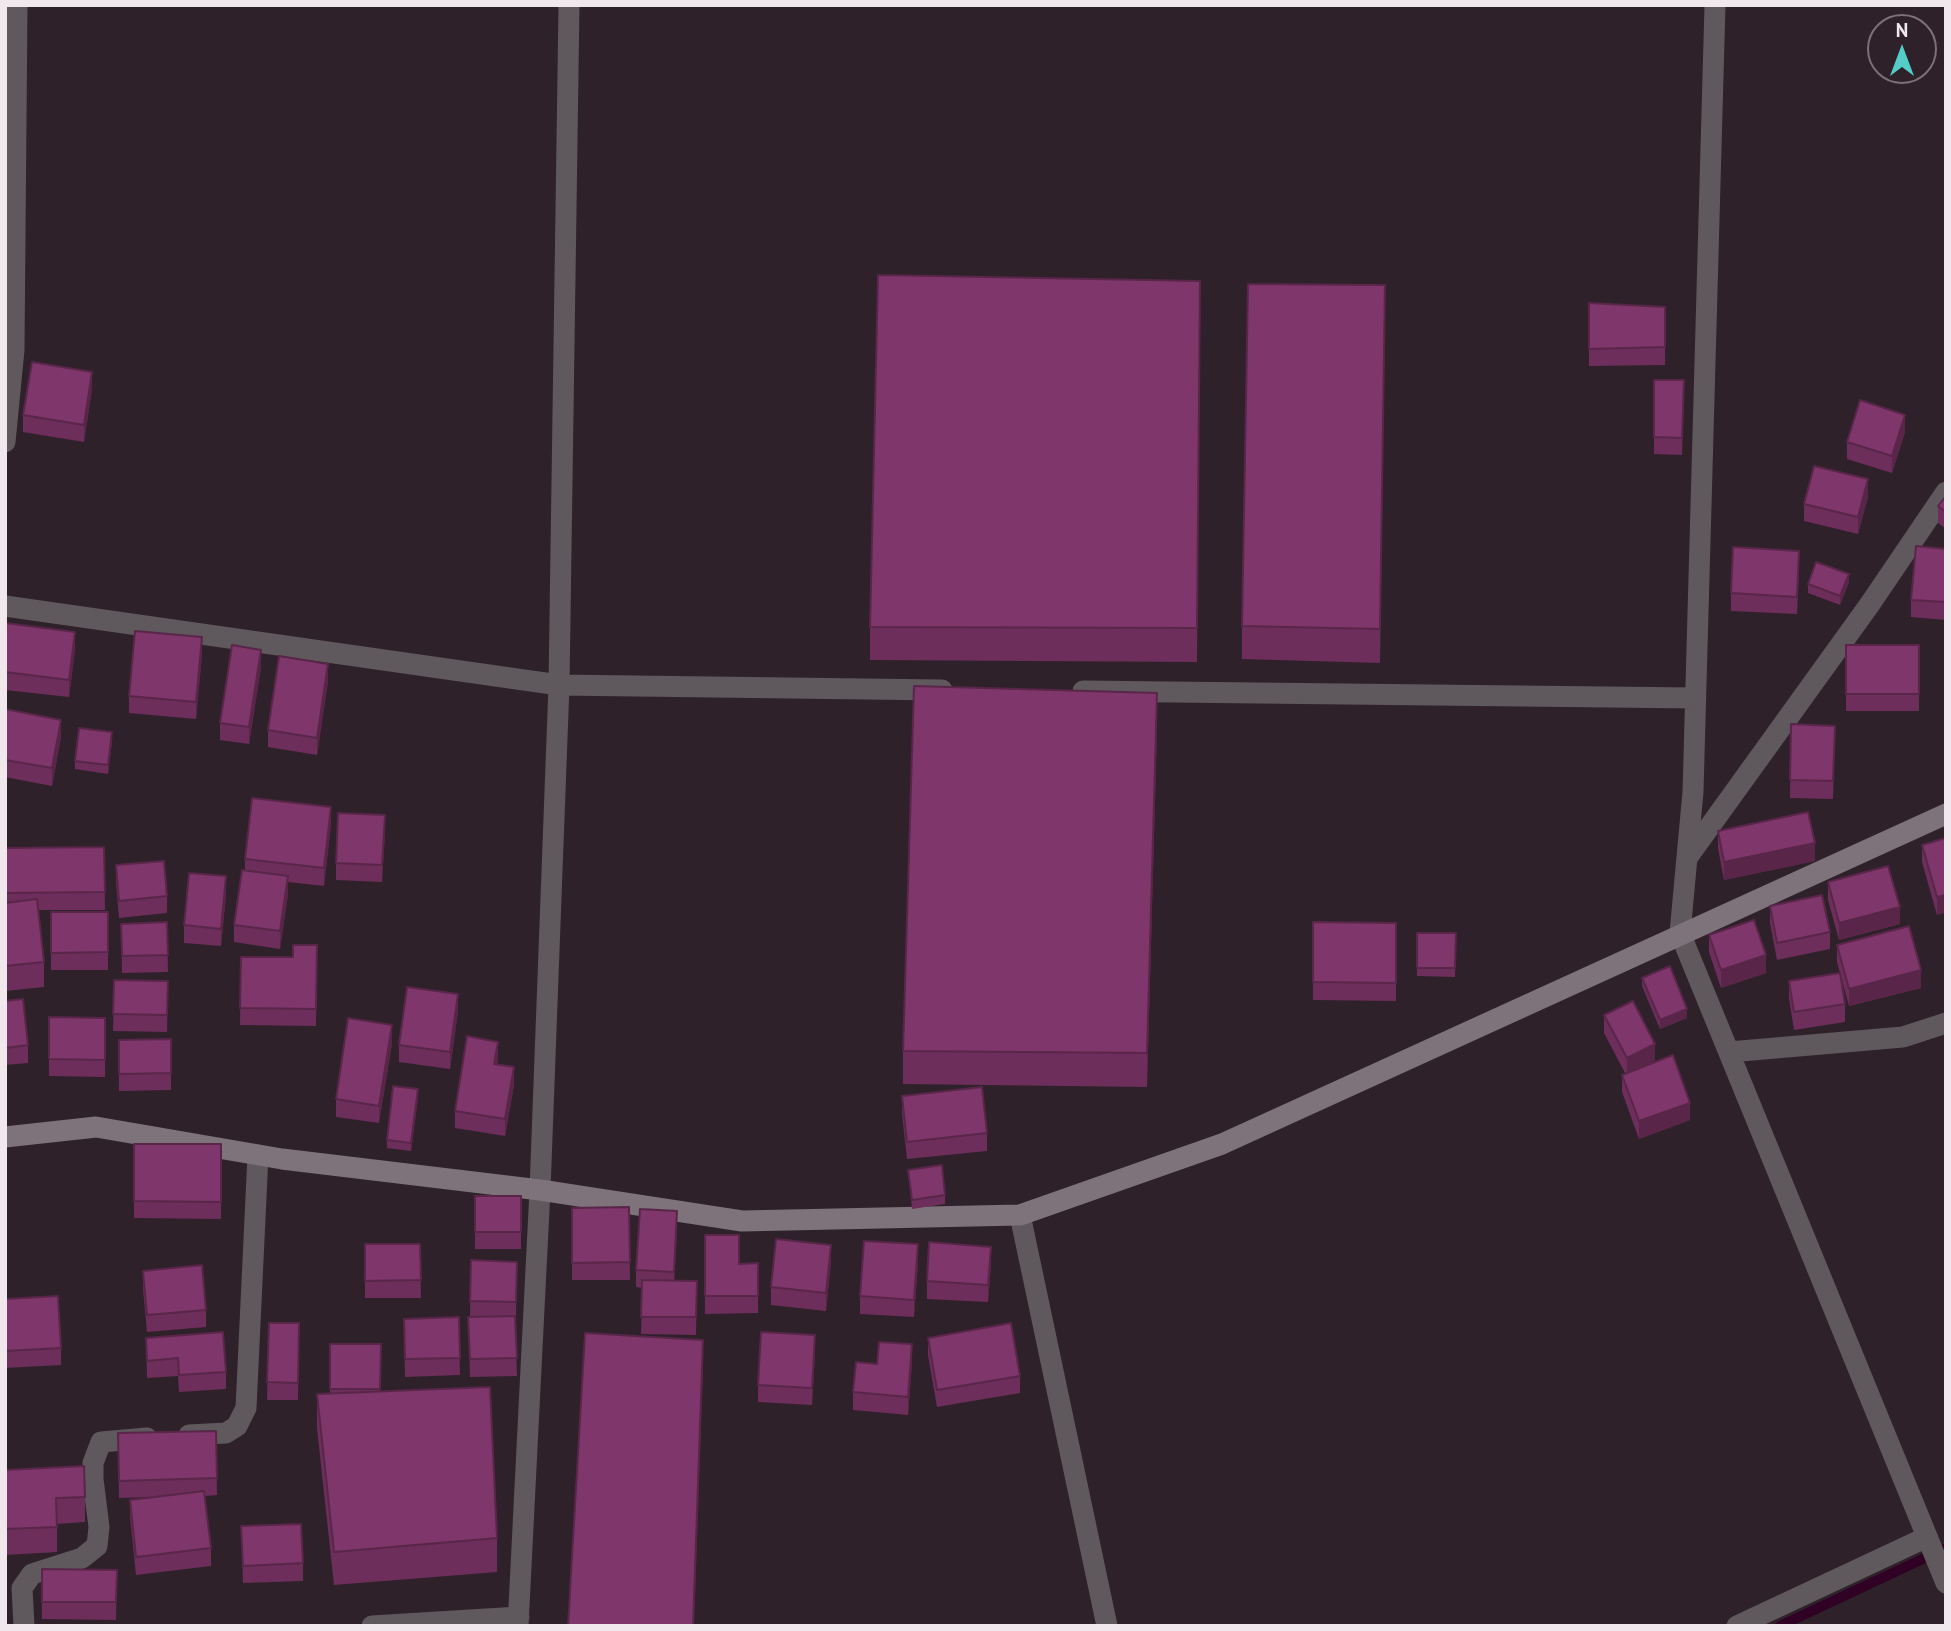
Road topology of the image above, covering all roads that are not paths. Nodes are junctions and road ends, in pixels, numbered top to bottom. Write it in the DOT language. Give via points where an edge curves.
graph roads {
  1 [pos="17,5"];
  2 [pos="569,5"];
  3 [pos="1714,5"];
  4 [pos="5,442"];
  5 [pos="1946,492"];
  6 [pos="5,606"];
  7 [pos="559,685"];
  8 [pos="960,690"];
  9 [pos="1057,691"];
  10 [pos="1695,698"];
  11 [pos="1946,814"];
  12 [pos="1687,858"];
  13 [pos="1680,933"];
  14 [pos="1946,1023"];
  15 [pos="1729,1052"];
  16 [pos="5,1136"];
  17 [pos="258,1155"];
  18 [pos="540,1190"];
  19 [pos="1020,1216"];
  20 [pos="93,1479"];
  21 [pos="5,1482"];
  22 [pos="1927,1537"];
  23 [pos="1946,1583"];
  24 [pos="518,1621"];
  25 [pos="24,1626"];
  26 [pos="372,1626"];
  27 [pos="1108,1626"];
  28 [pos="1738,1626"];
  1 -- 4 [label="street" via="14,350"];
  2 -- 7 [label="street"];
  3 -- 10 [label="street"];
  5 -- 12 [label="street"];
  6 -- 7 [label="street"];
  7 -- 8 [label="street"];
  7 -- 18 [label="street"];
  9 -- 10 [label="street"];
  10 -- 12 [label="street"];
  11 -- 13 [label="street"];
  12 -- 13 [label="street"];
  13 -- 15 [label="street"];
  13 -- 19 [label="street" via="1222,1144"];
  14 -- 15 [label="street" via="1903,1037"];
  15 -- 22 [label="street"];
  16 -- 17 [label="street" via="96,1127"];
  17 -- 18 [label="street"];
  17 -- 20 [label="street" via="246,1408 237,1426 226,1433 101,1441 93,1462"];
  18 -- 19 [label="street" via="741,1221"];
  18 -- 24 [label="street"];
  19 -- 27 [label="street"];
  20 -- 21 [label="street"];
  20 -- 25 [label="street" via="97,1546 82,1558 32,1574 22,1588"];
  22 -- 23 [label="street"];
  22 -- 28 [label="street"];
  24 -- 26 [label="street"];
}
